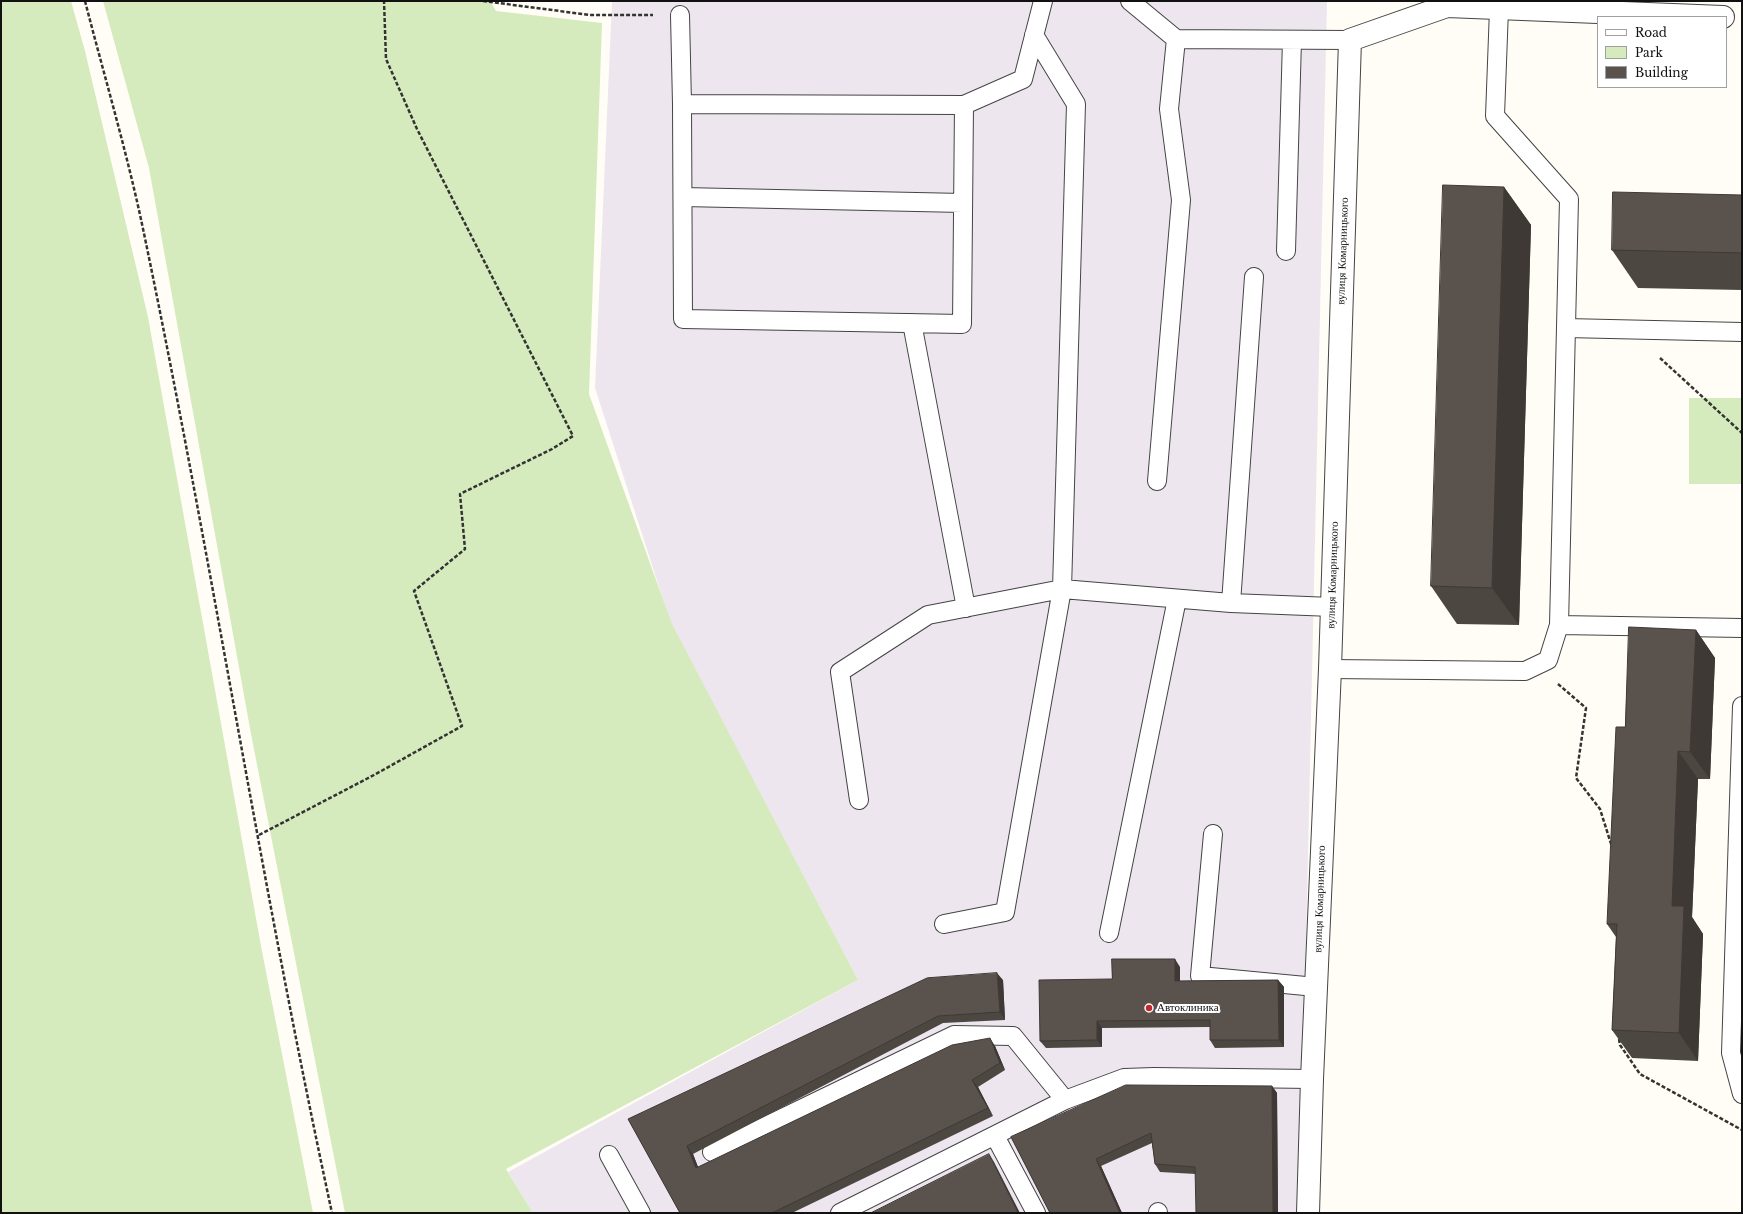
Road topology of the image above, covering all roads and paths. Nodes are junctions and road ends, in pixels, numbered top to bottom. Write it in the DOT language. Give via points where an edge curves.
graph roads {
  1 [pos="85,1"];
  2 [pos="384,1"];
  3 [pos="482,1"];
  4 [pos="1043,1"];
  5 [pos="1130,1"];
  6 [pos="1499,9"];
  7 [pos="680,15"];
  8 [pos="1697,16"];
  9 [pos="1727,17"];
  10 [pos="1742,18"];
  11 [pos="1034,35"];
  12 [pos="1176,39"];
  13 [pos="1292,40"];
  14 [pos="1350,40"];
  15 [pos="682,104"];
  16 [pos="964,105"];
  17 [pos="683,197"];
  18 [pos="963,204"];
  19 [pos="1286,251"];
  20 [pos="1254,277"];
  21 [pos="912,323"];
  22 [pos="1566,328"];
  23 [pos="1628,330"];
  24 [pos="1742,332"];
  25 [pos="1742,433"];
  26 [pos="1157,480"];
  27 [pos="1062,589"];
  28 [pos="1177,599"];
  29 [pos="1231,603"];
  30 [pos="1332,606"];
  31 [pos="966,608"];
  32 [pos="1559,625"];
  33 [pos="1742,628"];
  34 [pos="1536,666"];
  35 [pos="1330,669"];
  36 [pos="1742,706"];
  37 [pos="859,800"];
  38 [pos="1213,834"];
  39 [pos="259,835"];
  40 [pos="1613,852"];
  41 [pos="944,924"];
  42 [pos="1109,933"];
  43 [pos="1316,987"];
  44 [pos="1619,1037"];
  45 [pos="1312,1079"];
  46 [pos="1742,1094"];
  47 [pos="1065,1100"];
  48 [pos="1742,1130"];
  49 [pos="995,1136"];
  50 [pos="712,1152"];
  51 [pos="609,1155"];
  52 [pos="332,1213"];
  53 [pos="641,1213"];
  54 [pos="840,1213"];
  55 [pos="1036,1213"];
  56 [pos="1308,1213"];
  1 -- 39 [label="path" via="141,220 202,522"];
  2 -- 39 [label="path" via="386,59 417,128 573,436 460,494 465,549 414,591 462,726"];
  3 -- 7 [label="path" via="590,15"];
  4 -- 11 [label="lane"];
  5 -- 12 [label="lane"];
  6 -- 8 [label="street"];
  6 -- 14 [label="street" via="1447,6"];
  6 -- 22 [label="lane" via="1495,116 1569,199"];
  7 -- 15 [label="lane"];
  9 -- 10 [label="street"];
  11 -- 16 [label="lane" via="1023,79"];
  11 -- 27 [label="lane" via="1076,104"];
  12 -- 13 [label="lane"];
  12 -- 26 [label="lane" via="1169,109 1181,200"];
  13 -- 14 [label="lane"];
  13 -- 19 [label="lane"];
  14 -- 30 [label="street, вулиця Комарницького"];
  15 -- 16 [label="lane"];
  15 -- 17 [label="lane"];
  16 -- 18 [label="lane"];
  17 -- 18 [label="lane"];
  17 -- 21 [label="lane" via="683,319"];
  18 -- 21 [label="lane" via="962,324"];
  20 -- 29 [label="lane"];
  21 -- 31 [label="lane"];
  22 -- 23 [label="lane"];
  22 -- 32 [label="lane"];
  23 -- 24 [label="lane"];
  23 -- 25 [label="path"];
  27 -- 28 [label="lane"];
  27 -- 31 [label="lane"];
  27 -- 41 [label="lane" via="1005,912"];
  28 -- 29 [label="lane"];
  28 -- 42 [label="lane"];
  29 -- 30 [label="lane"];
  30 -- 35 [label="street, вулиця Комарницького"];
  31 -- 37 [label="lane" via="928,615 840,672"];
  32 -- 33 [label="lane"];
  32 -- 34 [label="lane" via="1548,660"];
  34 -- 35 [label="lane" via="1525,672"];
  34 -- 40 [label="path" via="1586,708 1576,778 1600,809"];
  35 -- 43 [label="street, вулиця Комарницького"];
  36 -- 46 [label="lane" via="1731,1054"];
  38 -- 43 [label="lane" via="1200,976"];
  39 -- 52 [label="path" via="301,1068"];
  43 -- 45 [label="street, вулиця Комарницького"];
  44 -- 48 [label="path" via="1620,1045 1640,1074"];
  45 -- 47 [label="lane" via="1124,1078"];
  45 -- 56 [label="street, вулиця Комарницького"];
  47 -- 49 [label="lane"];
  47 -- 50 [label="lane" via="1013,1036 954,1035"];
  49 -- 54 [label="lane"];
  49 -- 55 [label="lane"];
  51 -- 53 [label="lane"];
}
